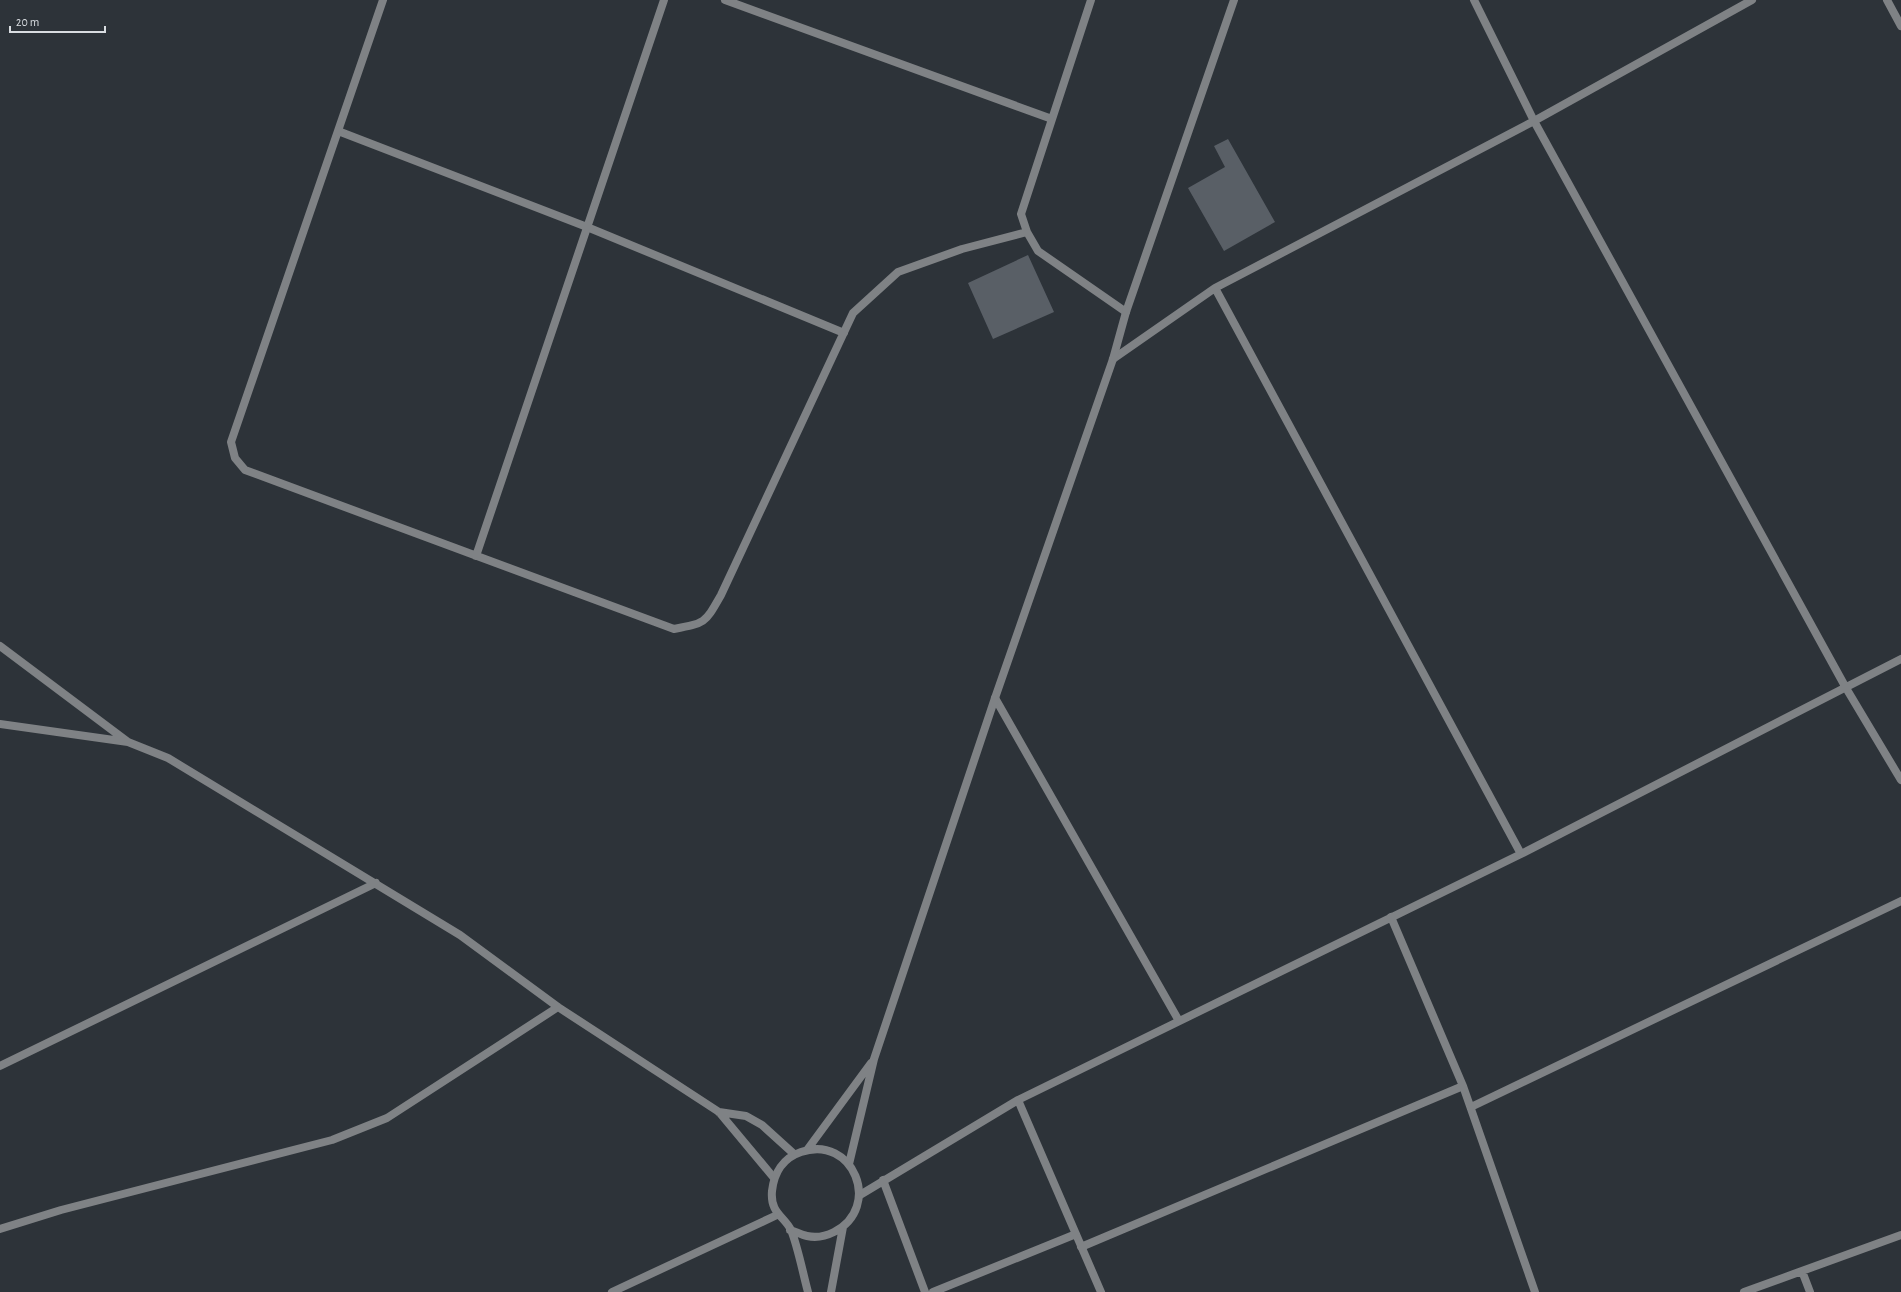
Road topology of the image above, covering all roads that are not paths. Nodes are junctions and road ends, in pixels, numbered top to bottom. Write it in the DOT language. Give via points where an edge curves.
graph roads {
  1 [pos="383,0"];
  2 [pos="664,0"];
  3 [pos="725,0"];
  4 [pos="1091,0"];
  5 [pos="1234,0"];
  6 [pos="1474,0"];
  7 [pos="1752,0"];
  8 [pos="1888,0"];
  9 [pos="1901,26"];
  10 [pos="1052,119"];
  11 [pos="1534,121"];
  12 [pos="338,131"];
  13 [pos="588,227"];
  14 [pos="1027,232"];
  15 [pos="1215,288"];
  16 [pos="1126,312"];
  17 [pos="844,333"];
  18 [pos="1113,359"];
  19 [pos="476,556"];
  20 [pos="0,646"];
  21 [pos="1901,659"];
  22 [pos="1846,688"];
  23 [pos="995,698"];
  24 [pos="0,724"];
  25 [pos="128,742"];
  26 [pos="1901,780"];
  27 [pos="1521,854"];
  28 [pos="376,883"];
  29 [pos="1901,901"];
  30 [pos="1391,917"];
  31 [pos="558,1007"];
  32 [pos="1179,1021"];
  33 [pos="874,1059"];
  34 [pos="0,1066"];
  35 [pos="1463,1086"];
  36 [pos="1018,1100"];
  37 [pos="1471,1107"];
  38 [pos="719,1112"];
  39 [pos="808,1150"];
  40 [pos="794,1154"];
  41 [pos="849,1164"];
  42 [pos="774,1178"];
  43 [pos="883,1180"];
  44 [pos="860,1195"];
  45 [pos="777,1215"];
  46 [pos="843,1227"];
  47 [pos="0,1229"];
  48 [pos="790,1230"];
  49 [pos="1076,1234"];
  50 [pos="1901,1235"];
  51 [pos="1081,1247"];
  52 [pos="1802,1271"];
  53 [pos="612,1292"];
  54 [pos="808,1292"];
  55 [pos="831,1292"];
  56 [pos="925,1292"];
  57 [pos="933,1292"];
  58 [pos="1101,1292"];
  59 [pos="1535,1292"];
  60 [pos="1744,1292"];
  61 [pos="1810,1292"];
  1 -- 12 [label="street"];
  2 -- 13 [label="street"];
  3 -- 10 [label="street"];
  4 -- 10 [label="street"];
  5 -- 16 [label="street"];
  6 -- 11 [label="street"];
  7 -- 11 [label="street"];
  8 -- 9 [label="street"];
  10 -- 14 [label="street" via="1021,214"];
  11 -- 15 [label="street"];
  11 -- 22 [label="street"];
  12 -- 13 [label="street"];
  12 -- 19 [label="street" via="231,442 235,458 245,470"];
  13 -- 17 [label="street"];
  13 -- 19 [label="street"];
  14 -- 16 [label="street" via="1038,251"];
  14 -- 17 [label="street" via="962,248 898,272 853,313"];
  15 -- 18 [label="street"];
  15 -- 27 [label="street"];
  16 -- 18 [label="street"];
  17 -- 19 [label="street" via="708,619 695,625 674,629"];
  18 -- 23 [label="street"];
  20 -- 25 [label="street"];
  21 -- 22 [label="street"];
  22 -- 26 [label="street"];
  22 -- 27 [label="street"];
  23 -- 32 [label="street"];
  23 -- 33 [label="street"];
  24 -- 25 [label="street"];
  25 -- 28 [label="street" via="168,758"];
  27 -- 30 [label="street"];
  28 -- 31 [label="street" via="460,935"];
  28 -- 34 [label="street"];
  29 -- 37 [label="street"];
  30 -- 32 [label="street"];
  30 -- 35 [label="street"];
  31 -- 38 [label="street"];
  31 -- 47 [label="street" via="387,1118 332,1140 68,1208"];
  32 -- 36 [label="street"];
  33 -- 39 [label="street"];
  33 -- 41 [label="street"];
  35 -- 37 [label="street"];
  35 -- 51 [label="street"];
  36 -- 43 [label="street"];
  36 -- 49 [label="street"];
  37 -- 59 [label="street"];
  38 -- 40 [label="street" via="746,1116 762,1125"];
  38 -- 42 [label="street"];
  39 -- 40 [label="street"];
  39 -- 41 [label="street" via="822,1149 836,1154"];
  40 -- 42 [label="street" via="782,1165"];
  41 -- 44 [label="street" via="857,1178"];
  42 -- 45 [label="street" via="772,1197"];
  43 -- 44 [label="street"];
  43 -- 56 [label="street"];
  44 -- 46 [label="street" via="855,1213"];
  45 -- 48 [label="street"];
  45 -- 53 [label="street"];
  46 -- 48 [label="street" via="827,1236 808,1236"];
  46 -- 55 [label="street"];
  48 -- 54 [label="street"];
  49 -- 51 [label="street"];
  49 -- 57 [label="street"];
  50 -- 52 [label="street"];
  51 -- 58 [label="street"];
  52 -- 60 [label="street"];
  52 -- 61 [label="street"];
}
